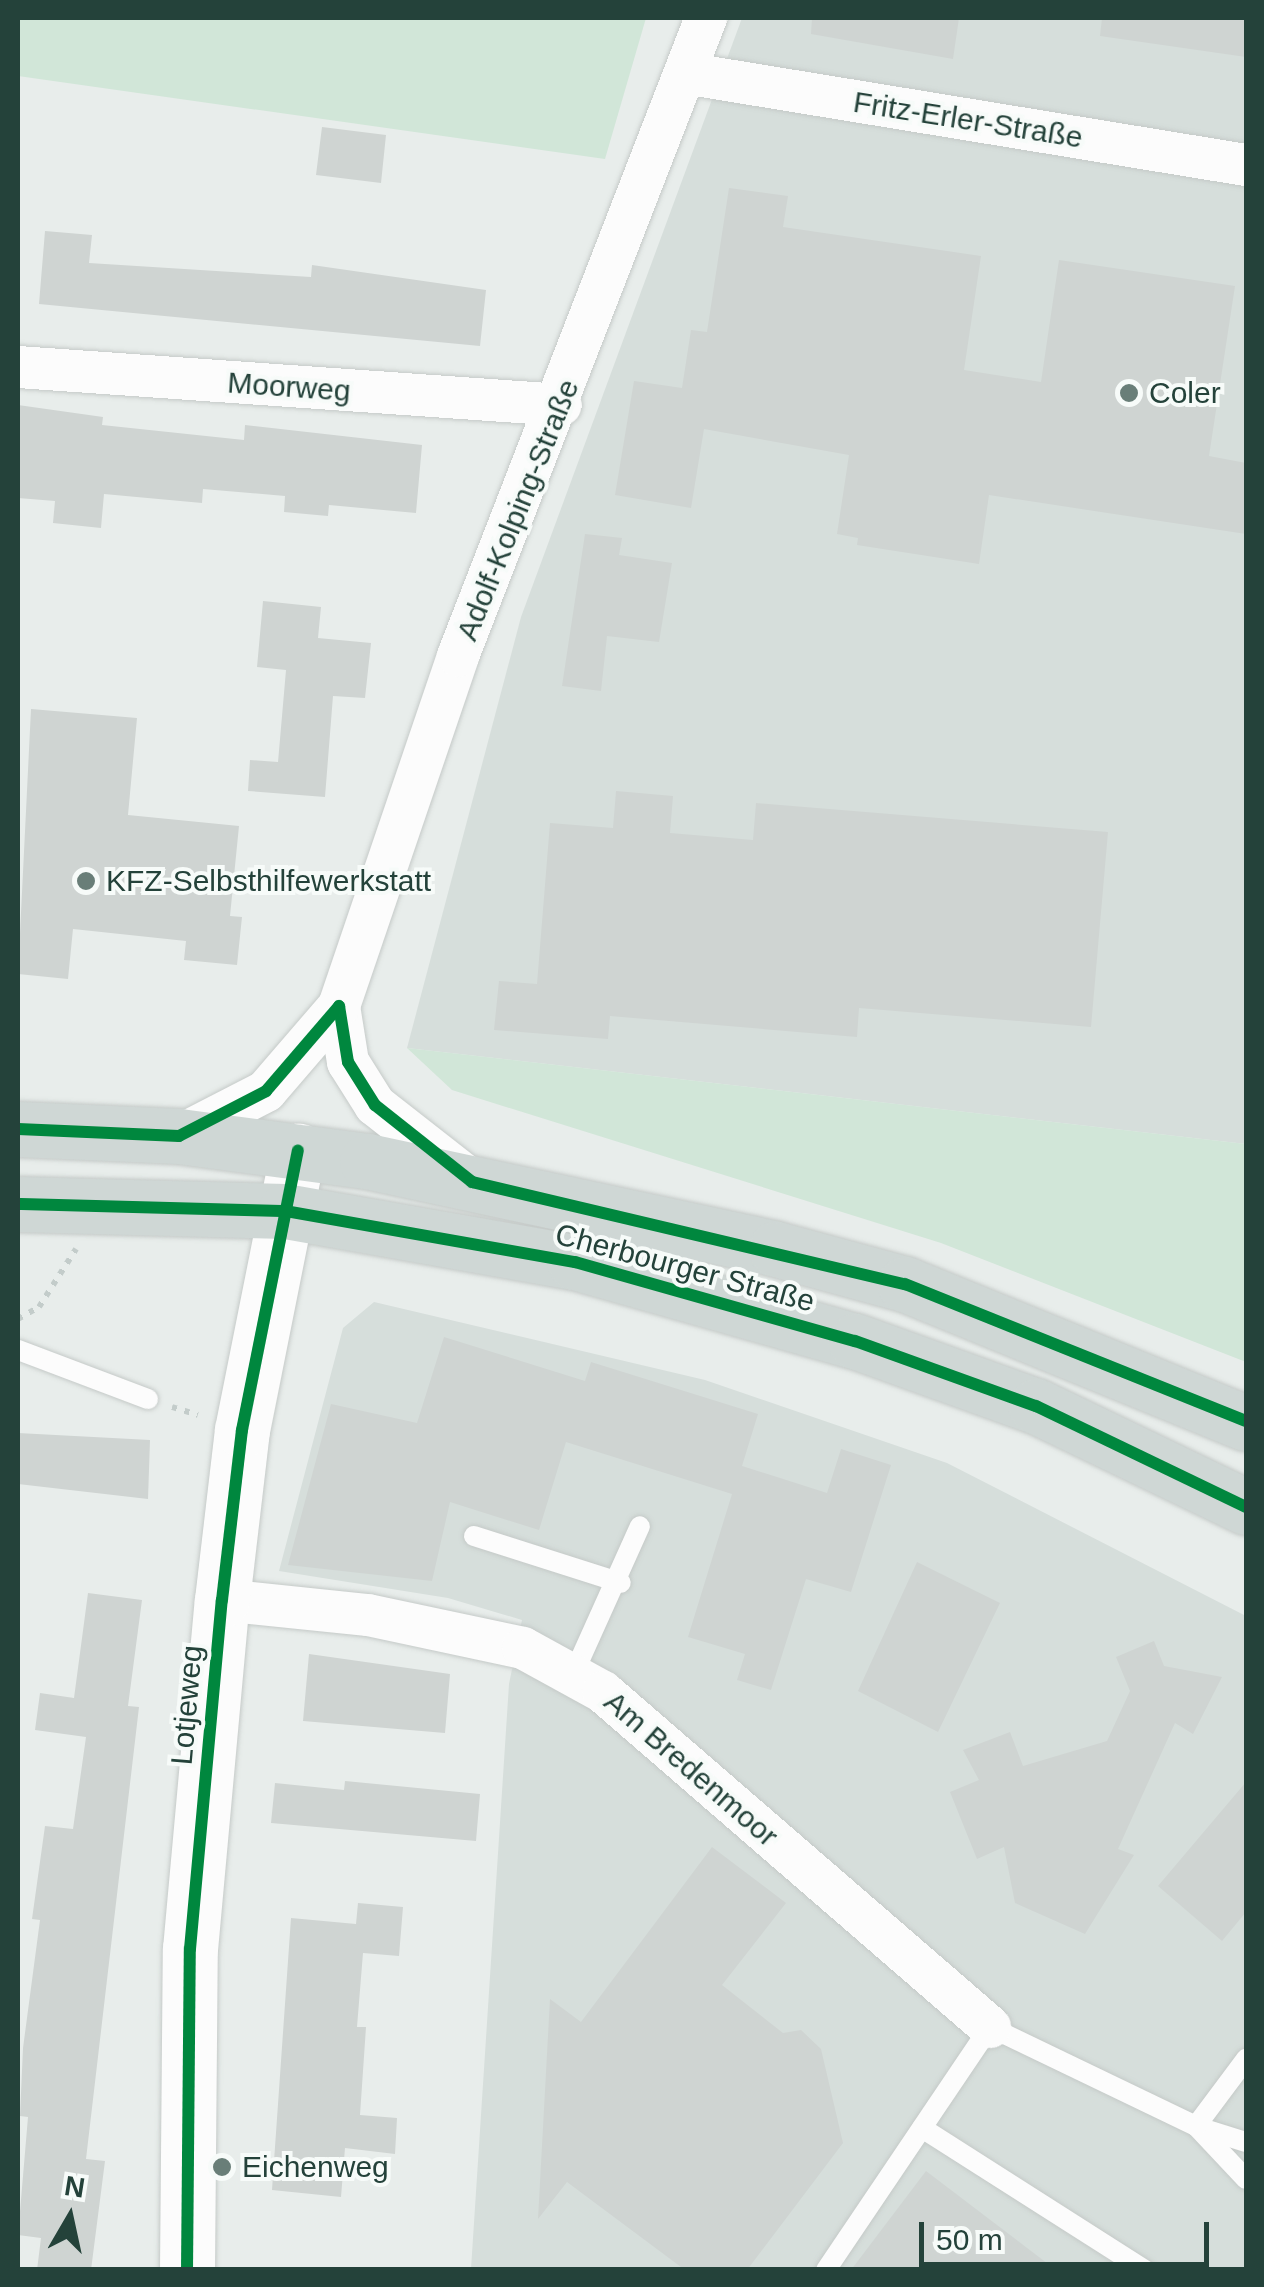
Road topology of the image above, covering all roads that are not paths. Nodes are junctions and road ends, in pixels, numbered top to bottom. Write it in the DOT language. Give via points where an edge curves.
graph roads {
  1 [pos="706,18"];
  2 [pos="690,74"];
  3 [pos="1246,166"];
  4 [pos="18,368"];
  5 [pos="561,405"];
  6 [pos="339,1006"];
  7 [pos="18,1129"];
  8 [pos="179,1136"];
  9 [pos="298,1151"];
  10 [pos="472,1182"];
  11 [pos="18,1204"];
  12 [pos="285,1211"];
  13 [pos="18,1350"];
  14 [pos="148,1399"];
  15 [pos="1243,1420"];
  16 [pos="1236,1499"];
  17 [pos="640,1526"];
  18 [pos="474,1536"];
  19 [pos="620,1583"];
  20 [pos="222,1600"];
  21 [pos="572,1675"];
  22 [pos="990,2027"];
  23 [pos="1246,2059"];
  24 [pos="1196,2126"];
  25 [pos="922,2128"];
  26 [pos="1246,2142"];
  27 [pos="1246,2179"];
  28 [pos="187,2270"];
  29 [pos="826,2270"];
  30 [pos="1145,2270"];
  1 -- 2 [label="street, Adolf-Kolping-Straße"];
  2 -- 3 [label="street, Fritz-Erler-Straße"];
  2 -- 5 [label="street, Adolf-Kolping-Straße"];
  4 -- 5 [label="street, Moorweg"];
  5 -- 6 [label="street, Adolf-Kolping-Straße" via="458,656"];
  6 -- 8 [label="street, Adolf-Kolping-Straße" via="266,1091"];
  6 -- 10 [label="street, Adolf-Kolping-Straße" via="348,1062 375,1105"];
  7 -- 8 [label="main road, Cherbourger Straße"];
  8 -- 9 [label="main road, Cherbourger Straße"];
  9 -- 10 [label="main road, Cherbourger Straße"];
  9 -- 12 [label="street, Lotjeweg"];
  10 -- 15 [label="main road, Cherbourger Straße" via="904,1284"];
  11 -- 12 [label="main road, Cherbourger Straße"];
  12 -- 16 [label="main road, Cherbourger Straße" via="575,1262 855,1341 1036,1406"];
  12 -- 20 [label="street, Lotjeweg"];
  13 -- 14 [label="lane"];
  17 -- 19 [label="lane"];
  18 -- 19 [label="lane"];
  19 -- 21 [label="lane"];
  20 -- 21 [label="street, Am Bredenmoor" via="407,1623 522,1648"];
  20 -- 28 [label="street, Lotjeweg" via="190,1948"];
  21 -- 22 [label="street, Am Bredenmoor" via="603,1692"];
  22 -- 24 [label="lane"];
  22 -- 25 [label="lane"];
  23 -- 24 [label="lane"];
  24 -- 26 [label="lane"];
  24 -- 27 [label="lane"];
  25 -- 29 [label="lane"];
  25 -- 30 [label="lane"];
}
